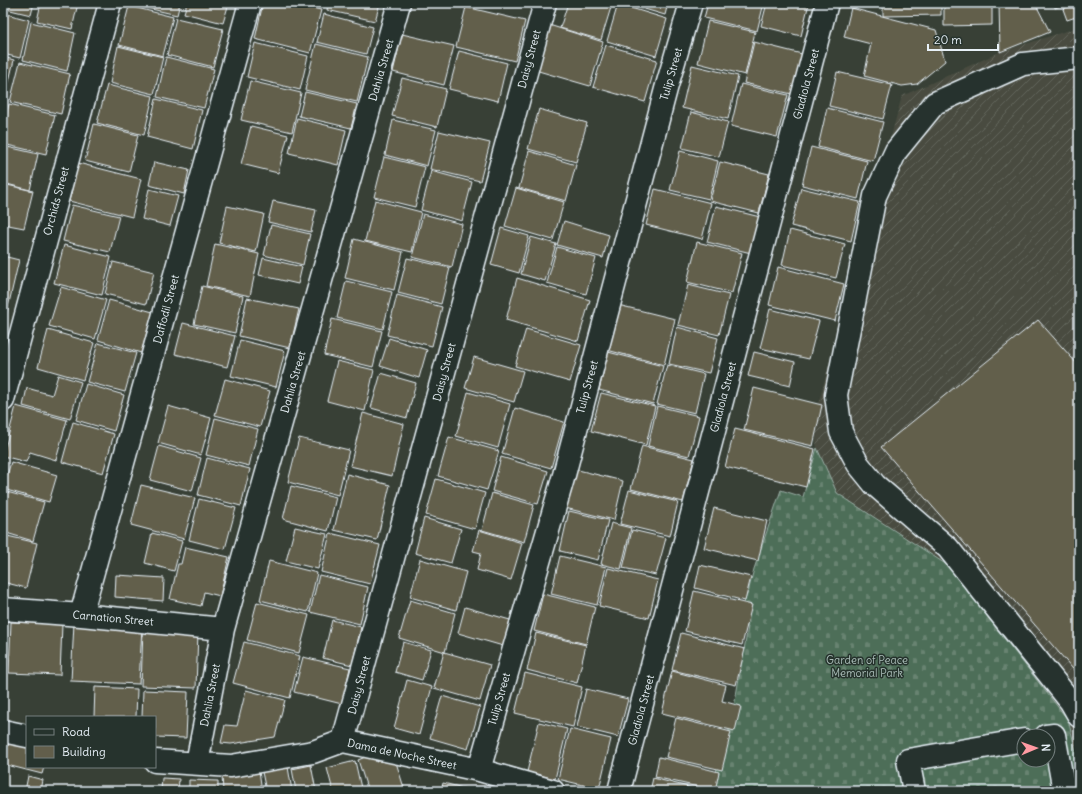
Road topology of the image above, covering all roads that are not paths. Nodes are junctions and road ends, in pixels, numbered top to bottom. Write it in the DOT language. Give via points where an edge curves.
graph roads {
  1 [pos="110,3"];
  2 [pos="250,3"];
  3 [pos="399,3"];
  4 [pos="545,3"];
  5 [pos="691,3"];
  6 [pos="827,3"];
  7 [pos="1079,58"];
  8 [pos="3,400"];
  9 [pos="3,609"];
  10 [pos="81,615"];
  11 [pos="224,629"];
  12 [pos="1079,716"];
  13 [pos="3,731"];
  14 [pos="26,736"];
  15 [pos="343,741"];
  16 [pos="1016,741"];
  17 [pos="1056,746"];
  18 [pos="156,761"];
  19 [pos="197,764"];
  20 [pos="479,770"];
  21 [pos="553,791"];
  22 [pos="619,791"];
  23 [pos="914,791"];
  24 [pos="1064,791"];
  1 -- 8 [label="street, Orchids Street"];
  2 -- 10 [label="street, Daffodil Street"];
  3 -- 11 [label="street, Dahlia Street"];
  4 -- 15 [label="street, Daisy Street"];
  5 -- 20 [label="street, Tulip Street" via="666,88 564,475"];
  6 -- 22 [label="street, Gladiola Street"];
  7 -- 12 [label="street" via="1023,64 935,103 896,151 875,196 836,395 841,432 858,464 874,485 948,548 1071,702"];
  9 -- 10 [label="street, Carnation Street"];
  10 -- 11 [label="street, Carnation Street"];
  11 -- 19 [label="street, Dahlia Street"];
  13 -- 14 [label="street"];
  15 -- 19 [label="street, Dama de Noche Street" via="312,752 230,766"];
  15 -- 20 [label="street, Dama de Noche Street"];
  16 -- 23 [label="street" via="908,760"];
  17 -- 24 [label="street"];
  18 -- 19 [label="street, Dama de Noche Street"];
  20 -- 21 [label="street, Dama de Noche Street"];
}
